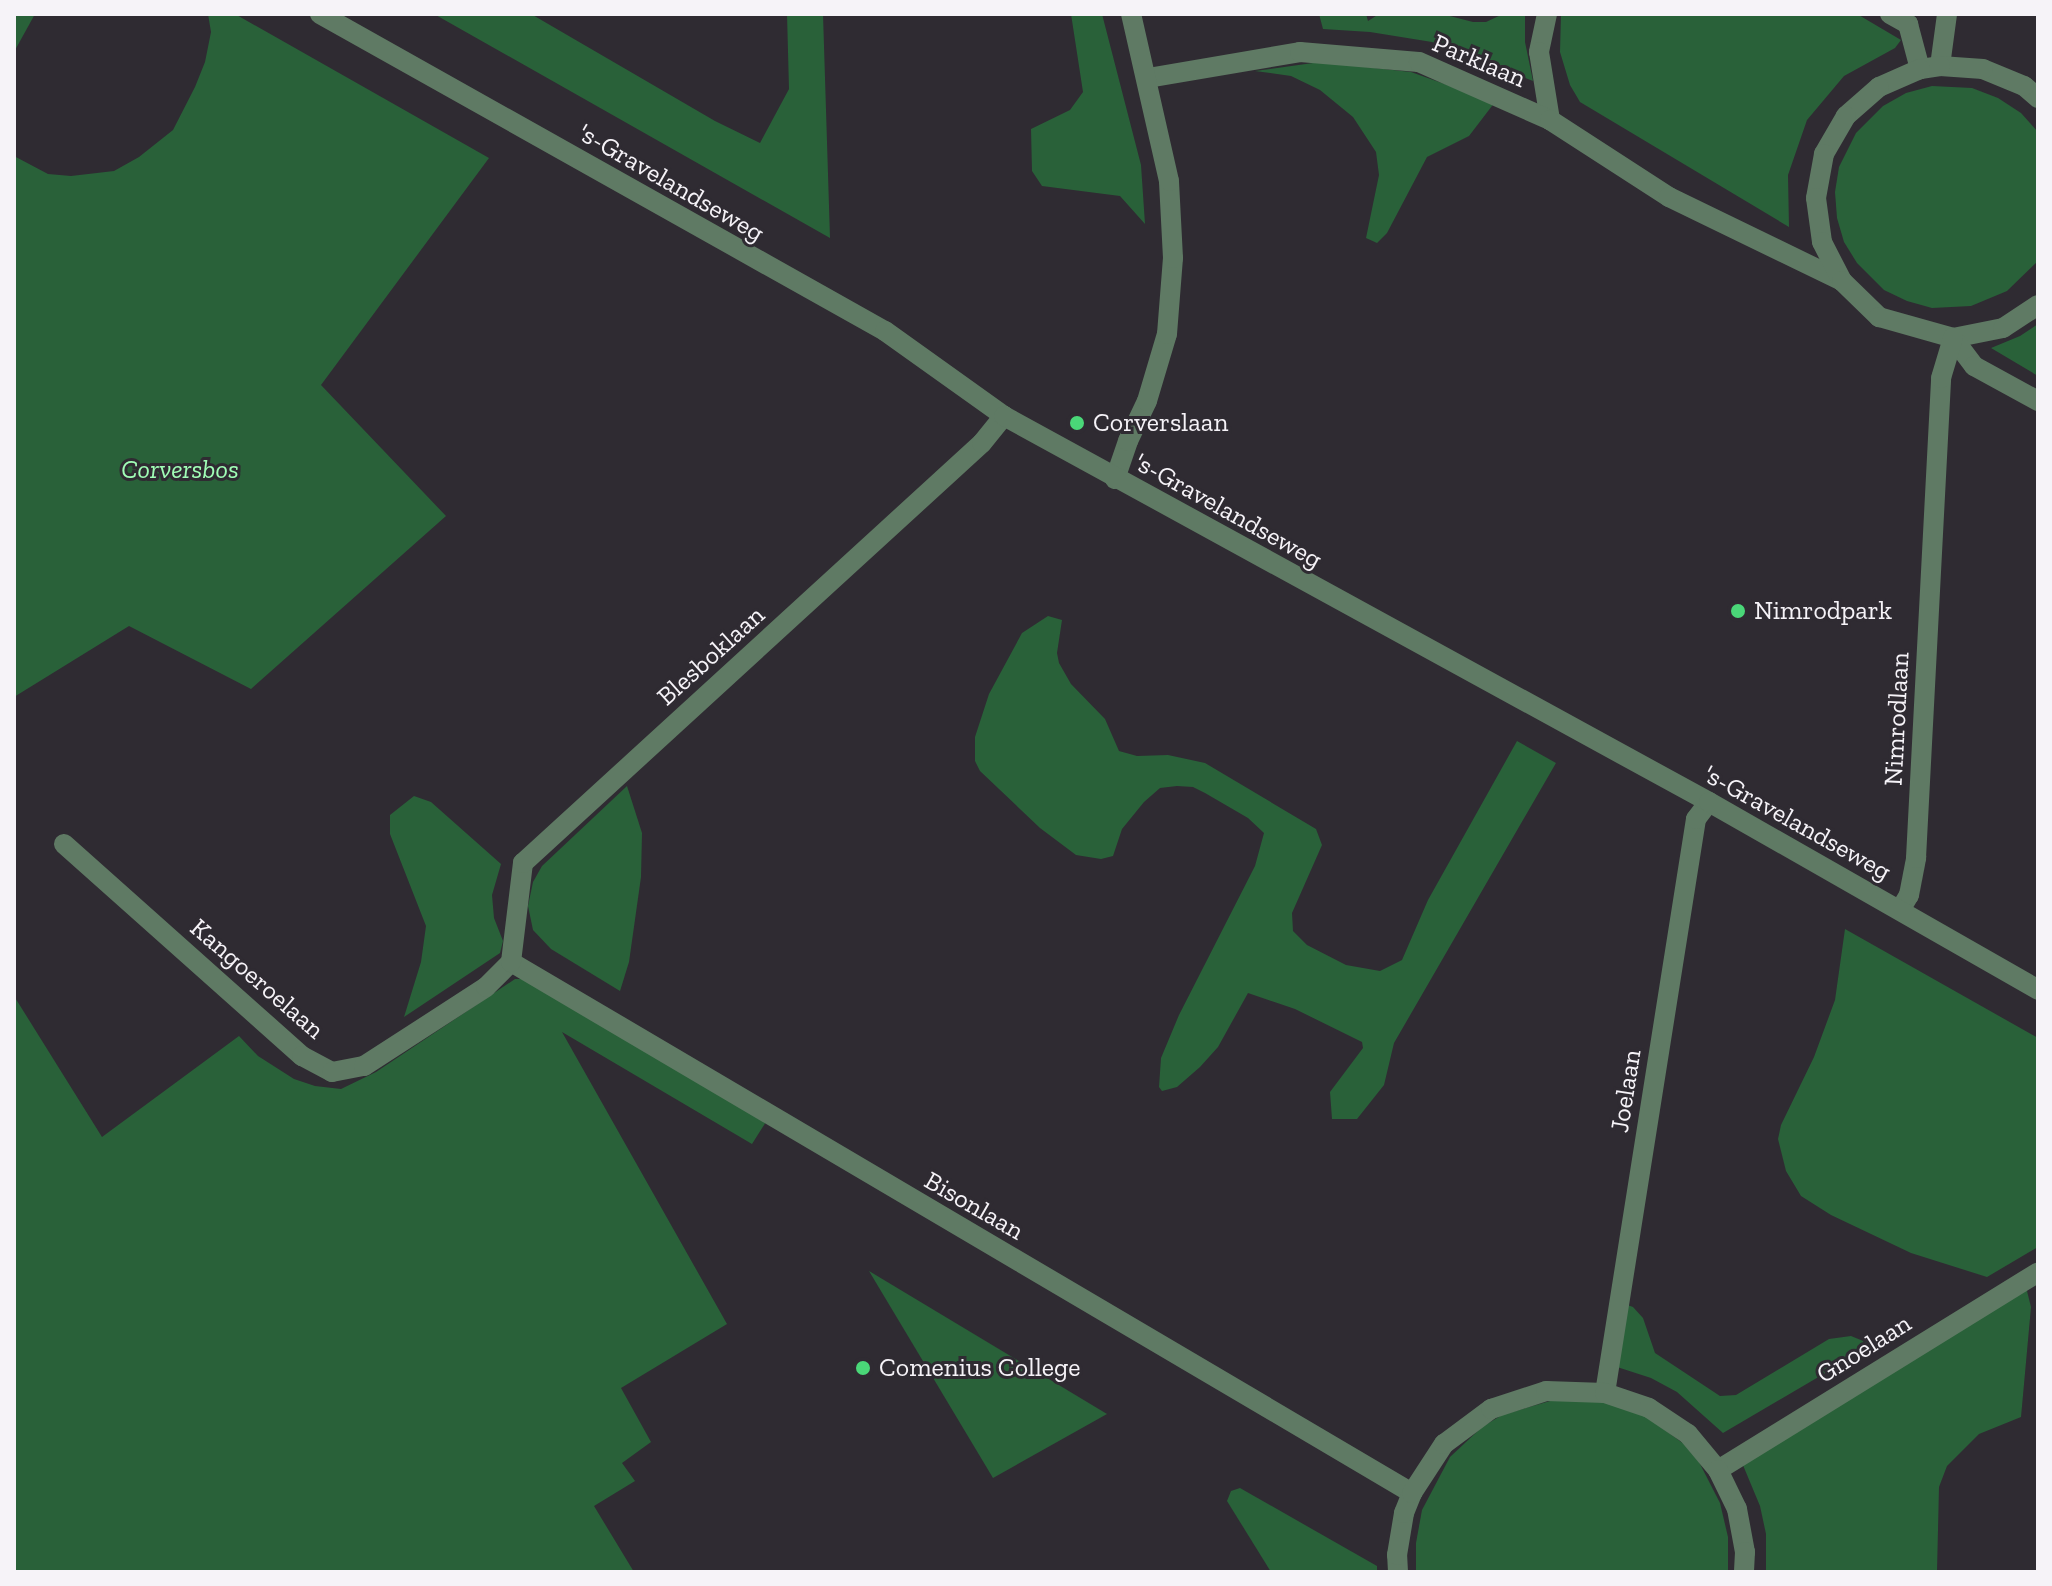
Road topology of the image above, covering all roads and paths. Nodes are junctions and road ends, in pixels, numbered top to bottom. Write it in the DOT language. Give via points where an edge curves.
graph roads {
  1 [pos="320,14"];
  2 [pos="1131,14"];
  3 [pos="1547,14"];
  4 [pos="1890,14"];
  5 [pos="1947,14"];
  6 [pos="1930,68"];
  7 [pos="1148,78"];
  8 [pos="2038,98"];
  9 [pos="1550,120"];
  10 [pos="1842,281"];
  11 [pos="2038,305"];
  12 [pos="1953,338"];
  13 [pos="2038,401"];
  14 [pos="1004,416"];
  15 [pos="1115,479"];
  16 [pos="1709,802"];
  17 [pos="64,844"];
  18 [pos="1900,910"];
  19 [pos="511,962"];
  20 [pos="2038,990"];
  21 [pos="2038,1272"];
  22 [pos="1605,1393"];
  23 [pos="1718,1470"];
  24 [pos="1412,1493"];
  25 [pos="1398,1572"];
  26 [pos="1744,1572"];
  1 -- 14 [label="street, 's-Gravelandseweg" via="885,331"];
  2 -- 7 [label="street"];
  3 -- 9 [label="street, Parklaan" via="1539,52"];
  4 -- 6 [label="street" via="1908,24"];
  5 -- 6 [label="street"];
  6 -- 8 [label="street" via="1983,69 2024,86"];
  6 -- 10 [label="street" via="1879,87 1846,116 1824,154 1816,198 1822,242"];
  7 -- 9 [label="street, Parklaan" via="1300,52 1419,62"];
  7 -- 15 [label="street" via="1169,181 1173,258 1167,334"];
  9 -- 10 [label="street, Parklaan" via="1669,197"];
  10 -- 12 [label="street" via="1879,317"];
  11 -- 12 [label="street" via="2003,328"];
  12 -- 13 [label="street" via="1974,366"];
  12 -- 18 [label="street, Nimrodlaan" via="1941,378 1916,858 1909,895"];
  14 -- 15 [label="street, 's-Gravelandseweg"];
  14 -- 19 [label="street, Blesboklaan" via="982,443 523,863"];
  15 -- 16 [label="street, 's-Gravelandseweg"];
  16 -- 18 [label="street, 's-Gravelandseweg"];
  16 -- 22 [label="street, Joelaan" via="1696,819"];
  17 -- 19 [label="street, Kangoeroelaan" via="302,1056 332,1072 364,1066 486,987"];
  18 -- 20 [label="street, 's-Gravelandseweg"];
  19 -- 24 [label="street, Bisonlaan"];
  21 -- 23 [label="street, Gnoelaan"];
  22 -- 23 [label="street" via="1649,1408 1688,1434"];
  22 -- 24 [label="street" via="1546,1391 1491,1409 1444,1444"];
  23 -- 26 [label="street" via="1737,1509"];
  24 -- 25 [label="street" via="1399,1533"];
}
